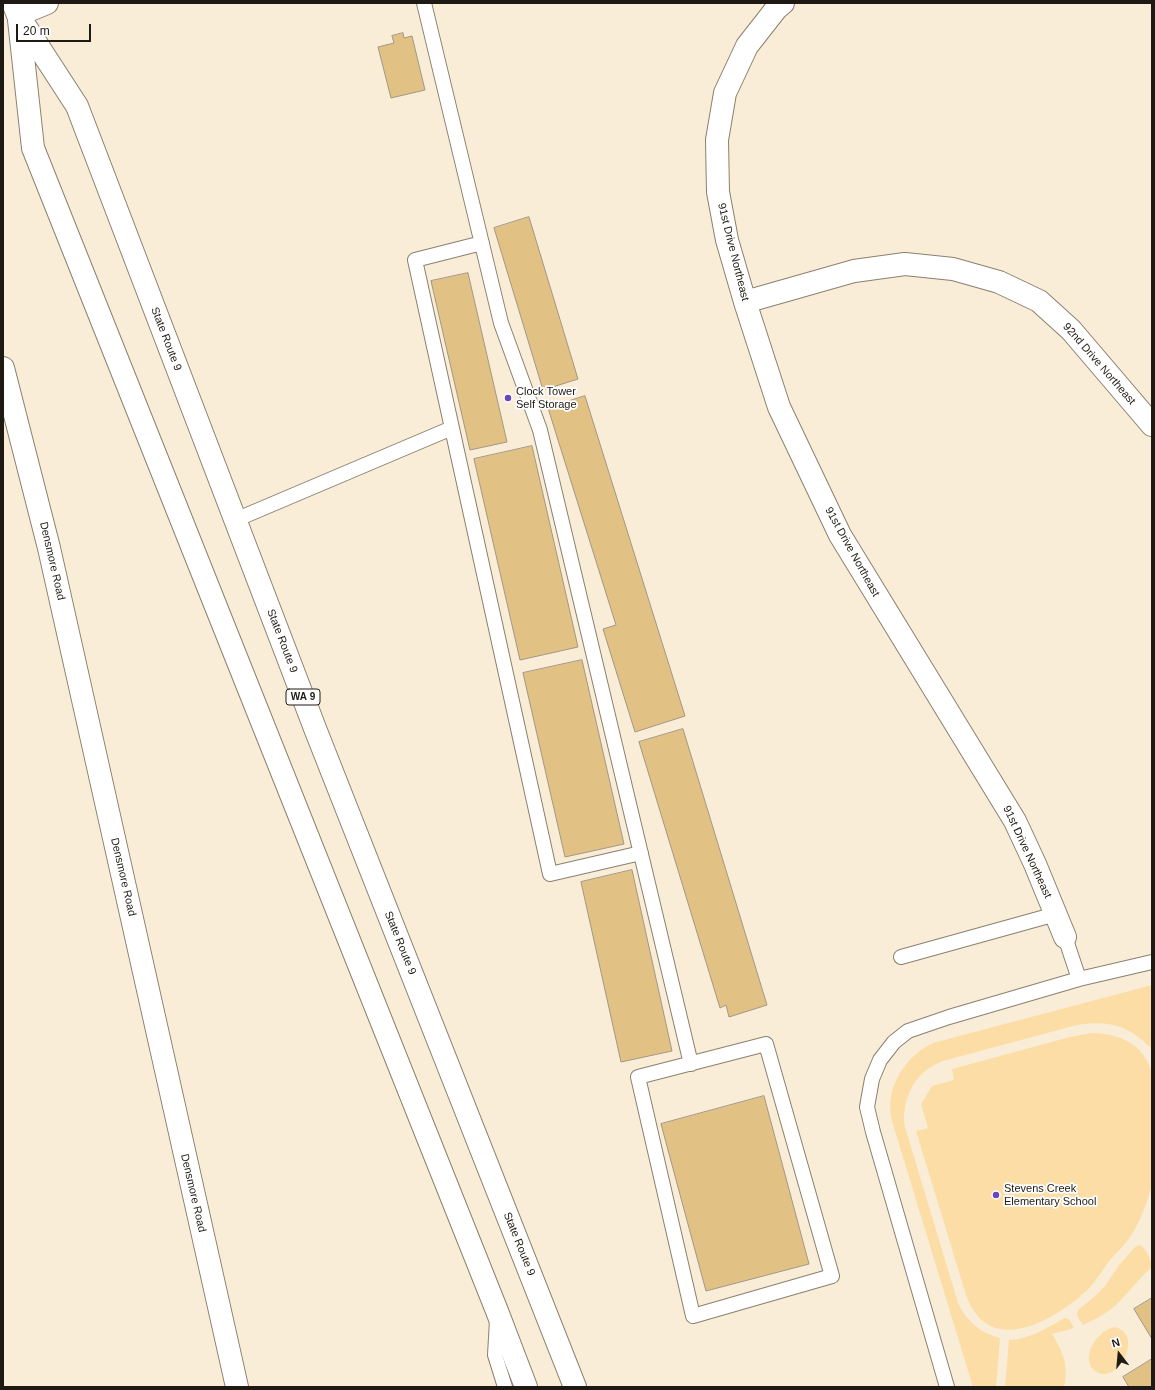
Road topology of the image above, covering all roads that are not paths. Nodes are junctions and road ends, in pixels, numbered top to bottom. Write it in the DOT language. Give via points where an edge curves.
graph roads {
  1 [pos="47,3"];
  2 [pos="424,3"];
  3 [pos="783,3"];
  4 [pos="16,9"];
  5 [pos="482,243"];
  6 [pos="745,302"];
  7 [pos="3,368"];
  8 [pos="1152,425"];
  9 [pos="452,428"];
  10 [pos="235,520"];
  11 [pos="641,853"];
  12 [pos="1056,914"];
  13 [pos="1065,937"];
  14 [pos="901,957"];
  15 [pos="1152,962"];
  16 [pos="1078,979"];
  17 [pos="691,1064"];
  18 [pos="497,1311"];
  19 [pos="237,1387"];
  20 [pos="505,1387"];
  21 [pos="526,1387"];
  22 [pos="575,1387"];
  23 [pos="947,1387"];
  1 -- 4 [label="main road"];
  2 -- 5 [label="lane"];
  3 -- 6 [label="main road, 91st Drive Northeast" via="747,46 725,94 716,140 718,192 727,240"];
  4 -- 10 [label="main road, State Route 9 / WA 9" via="76,106"];
  4 -- 18 [label="main road" via="33,148"];
  5 -- 9 [label="lane" via="415,260"];
  5 -- 11 [label="lane" via="501,323 540,430"];
  6 -- 8 [label="main road, 92nd Drive Northeast" via="854,271 905,264 953,269 999,282 1039,302 1071,330"];
  6 -- 12 [label="main road, 91st Drive Northeast" via="779,407 840,535 1015,821"];
  7 -- 19 [label="main road, Densmore Road" via="49,548"];
  9 -- 10 [label="lane"];
  9 -- 11 [label="lane" via="550,874"];
  10 -- 22 [label="main road, State Route 9 / WA 9"];
  11 -- 17 [label="lane"];
  12 -- 13 [label="main road, 91st Drive Northeast"];
  12 -- 14 [label="lane"];
  13 -- 16 [label="lane, 91st Drive Northeast"];
  15 -- 16 [label="lane"];
  16 -- 23 [label="lane" via="908,1031 894,1042 880,1060 872,1079 867,1107 873,1132"];
  17 -- 17 [label="lane" via="638,1077 693,1316 832,1276 766,1044"];
  18 -- 20 [label="lane" via="496,1354"];
  18 -- 21 [label="main road"];
}
